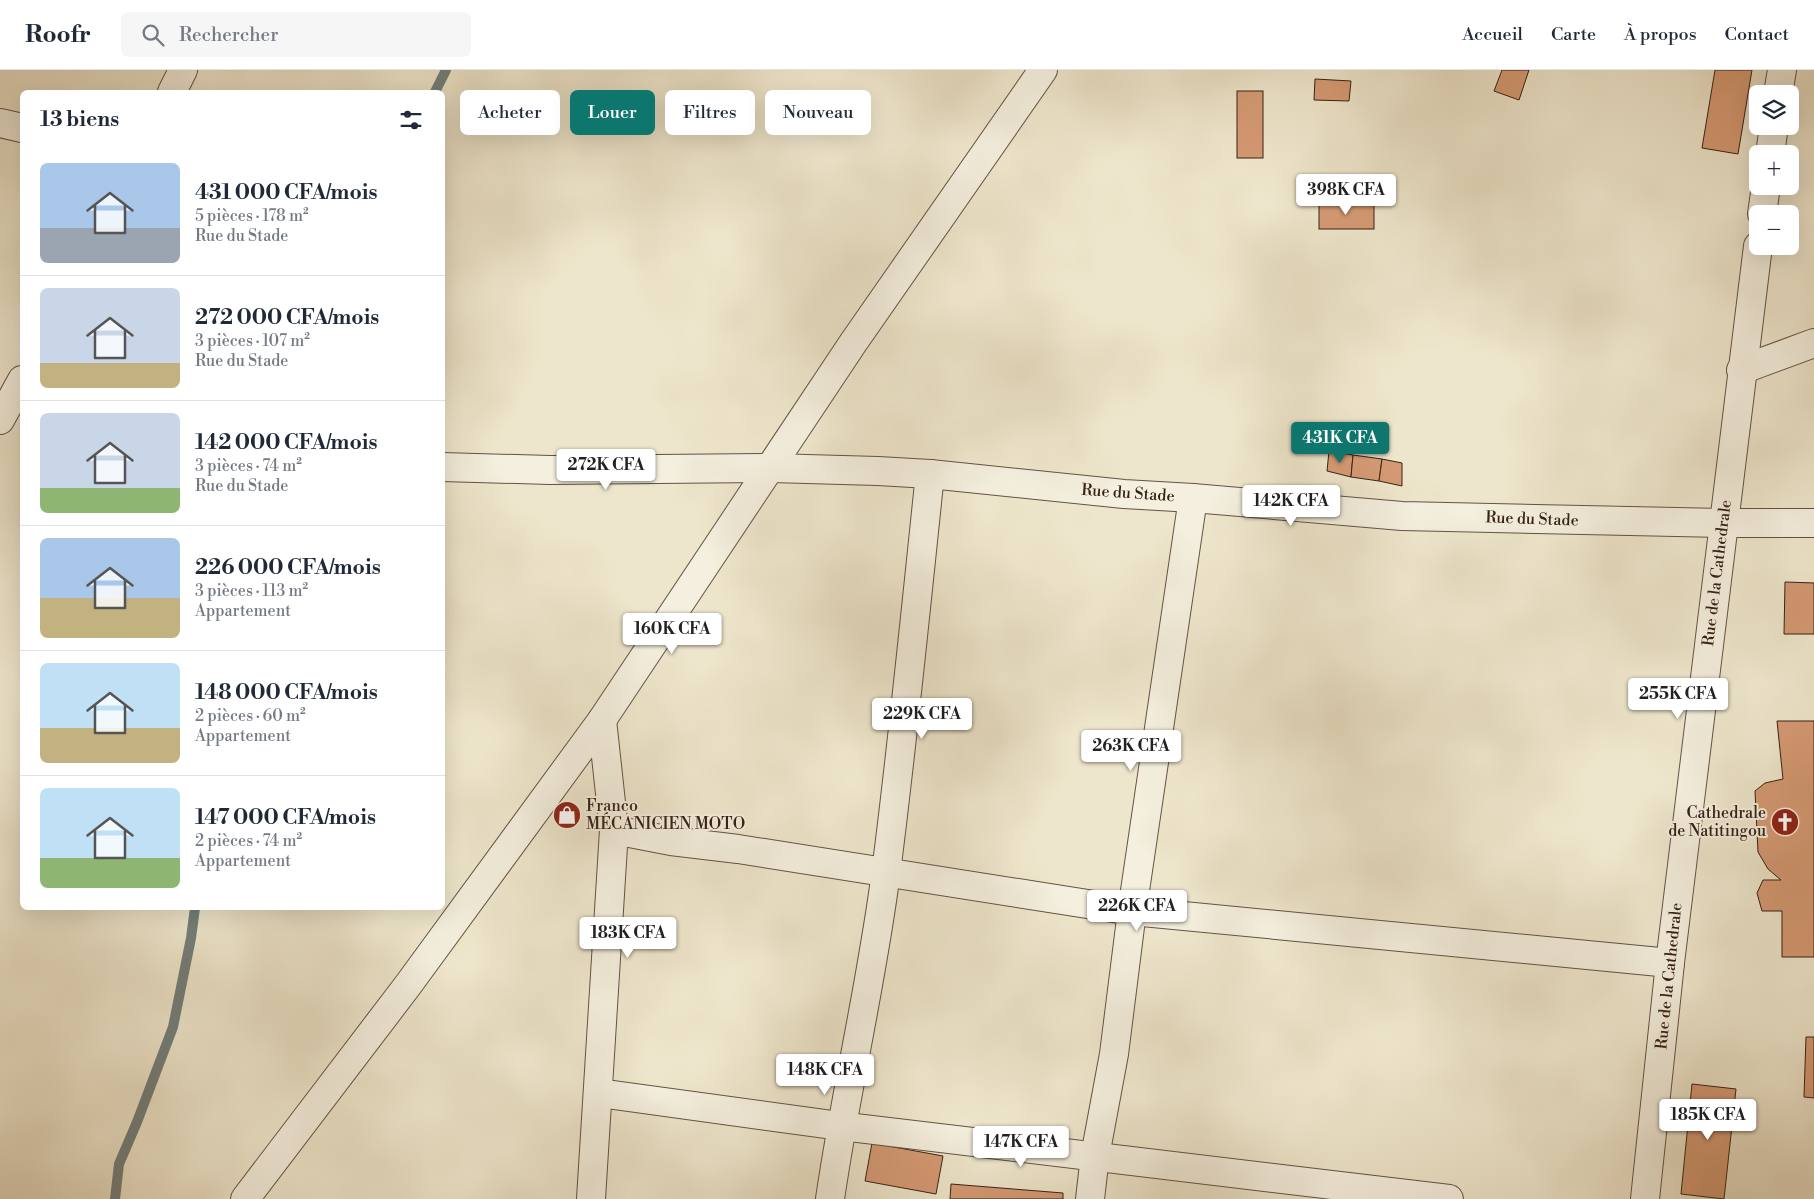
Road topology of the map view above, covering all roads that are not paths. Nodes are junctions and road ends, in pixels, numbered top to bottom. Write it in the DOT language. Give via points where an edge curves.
graph roads {
  1 [pos="183,70"];
  2 [pos="1043,70"];
  3 [pos="1782,70"];
  4 [pos="1780,85"];
  5 [pos="173,90"];
  6 [pos="0,123"];
  7 [pos="20,128"];
  8 [pos="1757,255"];
  9 [pos="1814,343"];
  10 [pos="1741,370"];
  11 [pos="20,384"];
  12 [pos="0,420"];
  13 [pos="445,467"];
  14 [pos="770,468"];
  15 [pos="930,474"];
  16 [pos="1194,498"];
  17 [pos="1814,522"];
  18 [pos="1723,523"];
  19 [pos="602,720"];
  20 [pos="614,830"];
  21 [pos="886,872"];
  22 [pos="1132,911"];
  23 [pos="1670,963"];
  24 [pos="598,1093"];
  25 [pos="840,1126"];
  26 [pos="1095,1156"];
  27 [pos="244,1199"];
  28 [pos="591,1199"];
  29 [pos="830,1199"];
  30 [pos="1090,1199"];
  31 [pos="1449,1199"];
  32 [pos="1645,1199"];
  1 -- 5 [label="street"];
  2 -- 14 [label="street"];
  3 -- 4 [label="street"];
  6 -- 7 [label="street"];
  8 -- 10 [label="street, Rue de la Cathedrale"];
  9 -- 10 [label="street"];
  10 -- 18 [label="street, Rue de la Cathedrale"];
  11 -- 12 [label="street"];
  13 -- 14 [label="street, Rue du Stade" via="550,470"];
  14 -- 15 [label="street, Rue du Stade"];
  14 -- 19 [label="street"];
  15 -- 16 [label="street, Rue du Stade"];
  15 -- 21 [label="street"];
  16 -- 18 [label="street, Rue du Stade" via="1402,516"];
  16 -- 22 [label="street"];
  17 -- 18 [label="street, Rue du Stade"];
  18 -- 23 [label="street, Rue de la Cathedrale"];
  19 -- 20 [label="street"];
  19 -- 27 [label="street" via="408,985"];
  20 -- 21 [label="street"];
  20 -- 24 [label="street"];
  21 -- 22 [label="street"];
  21 -- 25 [label="street" via="867,1000"];
  22 -- 23 [label="street"];
  22 -- 26 [label="street" via="1114,1054"];
  23 -- 32 [label="street, Rue de la Cathedrale"];
  24 -- 25 [label="street"];
  24 -- 28 [label="street"];
  25 -- 26 [label="street"];
  25 -- 29 [label="street"];
  26 -- 30 [label="street"];
  26 -- 31 [label="street"];
}
